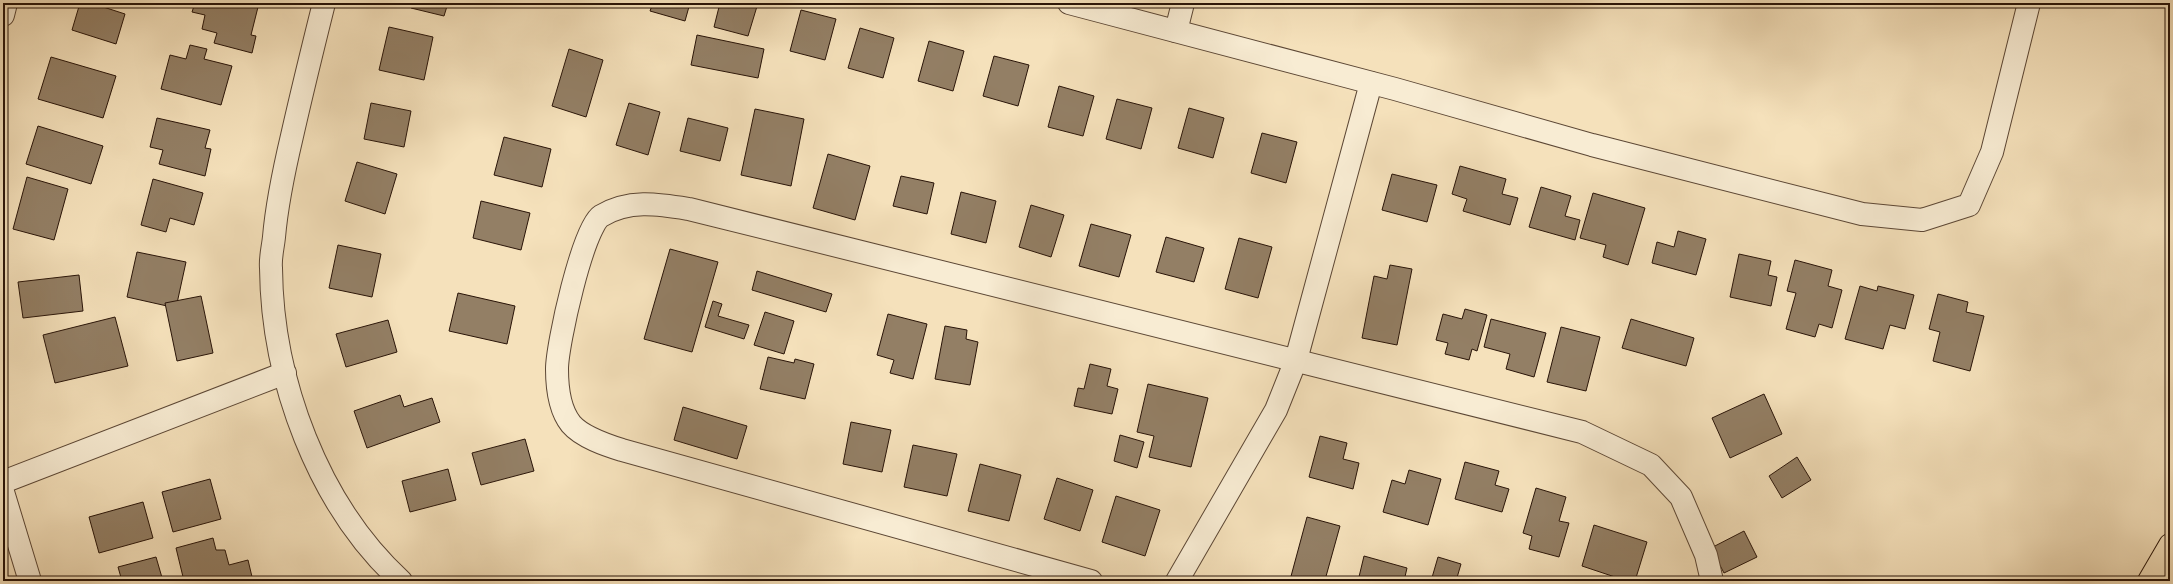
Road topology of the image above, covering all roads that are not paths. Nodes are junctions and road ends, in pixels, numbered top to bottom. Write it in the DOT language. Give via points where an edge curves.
graph roads {
  1 [pos="324,3"];
  2 [pos="1069,3"];
  3 [pos="1183,3"];
  4 [pos="2029,3"];
  5 [pos="1176,31"];
  6 [pos="1371,83"];
  7 [pos="1296,360"];
  8 [pos="286,373"];
  9 [pos="3,482"];
  10 [pos="3,492"];
  11 [pos="2170,545"];
  12 [pos="30,581"];
  13 [pos="401,581"];
  14 [pos="1091,581"];
  15 [pos="1177,581"];
  16 [pos="1712,581"];
  17 [pos="2149,581"];
  1 -- 8 [label="street" via="278,193 270,267 276,335"];
  2 -- 5 [label="street"];
  3 -- 5 [label="street"];
  4 -- 6 [label="street" via="1992,152 1969,205 1922,220 1862,214 1592,145"];
  5 -- 6 [label="street"];
  6 -- 7 [label="street"];
  7 -- 14 [label="street" via="689,209 653,203 623,206 599,217 585,242 565,317 557,368 560,402 571,424 595,441 622,450"];
  7 -- 15 [label="street" via="1276,410"];
  7 -- 16 [label="street" via="1582,432 1651,465 1681,497 1706,555"];
  8 -- 9 [label="street"];
  8 -- 13 [label="street" via="294,409 323,478 352,526"];
  10 -- 12 [label="street"];
  11 -- 17 [label="main road"];
}
